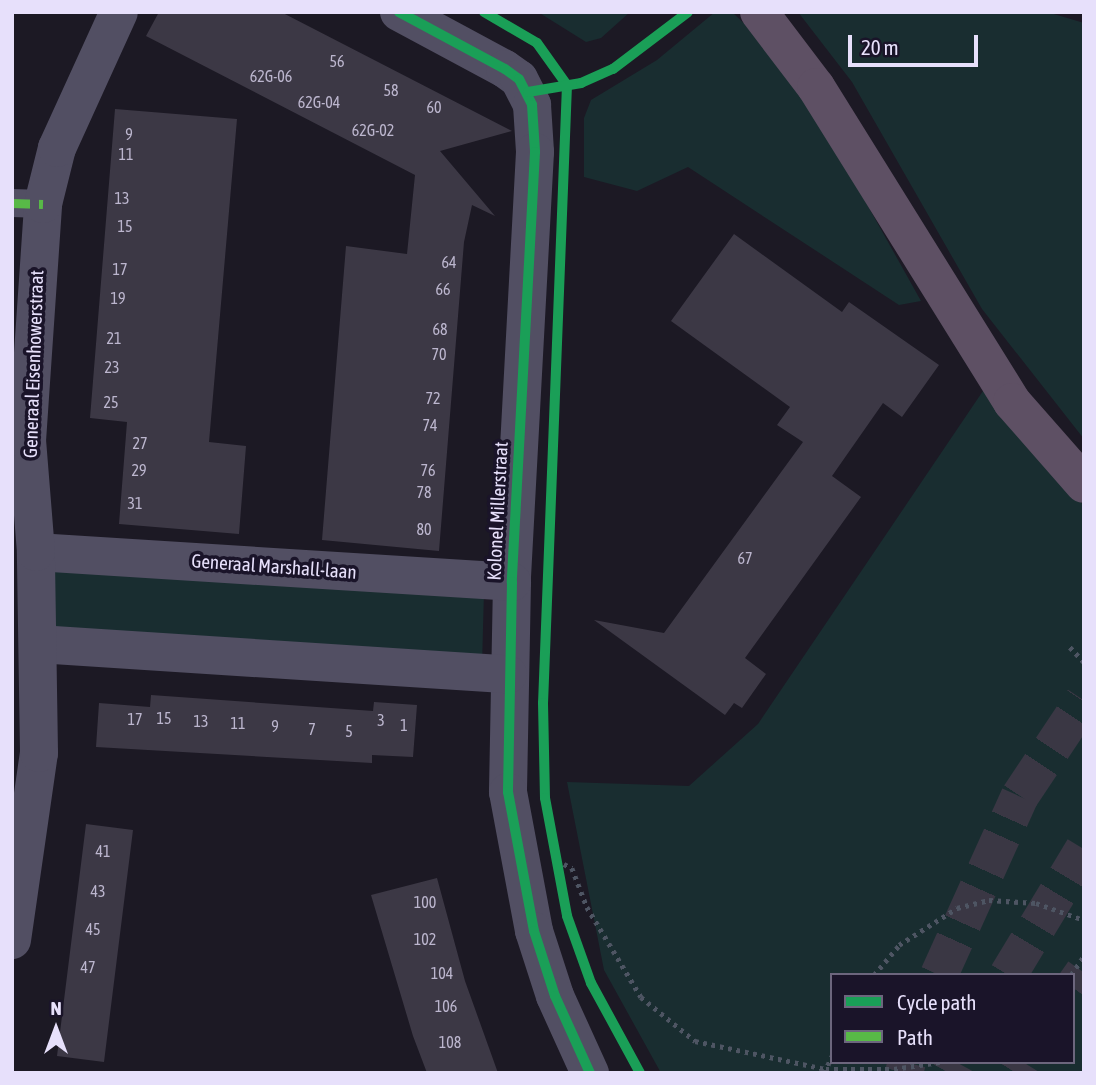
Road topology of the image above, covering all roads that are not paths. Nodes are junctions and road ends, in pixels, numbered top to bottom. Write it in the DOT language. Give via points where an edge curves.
graph roads {
  1 [pos="118,12"];
  2 [pos="399,12"];
  3 [pos="759,12"];
  4 [pos="27,204"];
  5 [pos="22,335"];
  6 [pos="1084,484"];
  7 [pos="36,552"];
  8 [pos="512,582"];
  9 [pos="38,644"];
  10 [pos="508,674"];
  11 [pos="12,940"];
  12 [pos="590,1073"];
  1 -- 4 [label="street, Generaal Eisenhowerstraat"];
  2 -- 8 [label="street, Kolonel Millerstraat" via="505,69 519,79 532,105 535,152"];
  3 -- 6 [label="highway" via="816,87 1012,402"];
  4 -- 5 [label="street, Generaal Eisenhowerstraat"];
  5 -- 7 [label="street, Generaal Eisenhowerstraat"];
  7 -- 8 [label="street, Generaal Marshall-laan"];
  7 -- 9 [label="street, Generaal Eisenhowerstraat"];
  8 -- 10 [label="street, Kolonel Millerstraat"];
  9 -- 10 [label="street"];
  9 -- 11 [label="street, Generaal Eisenhowerstraat" via="38,753"];
  10 -- 12 [label="street, Kolonel Millerstraat" via="508,792 517,860 555,996"];
}
